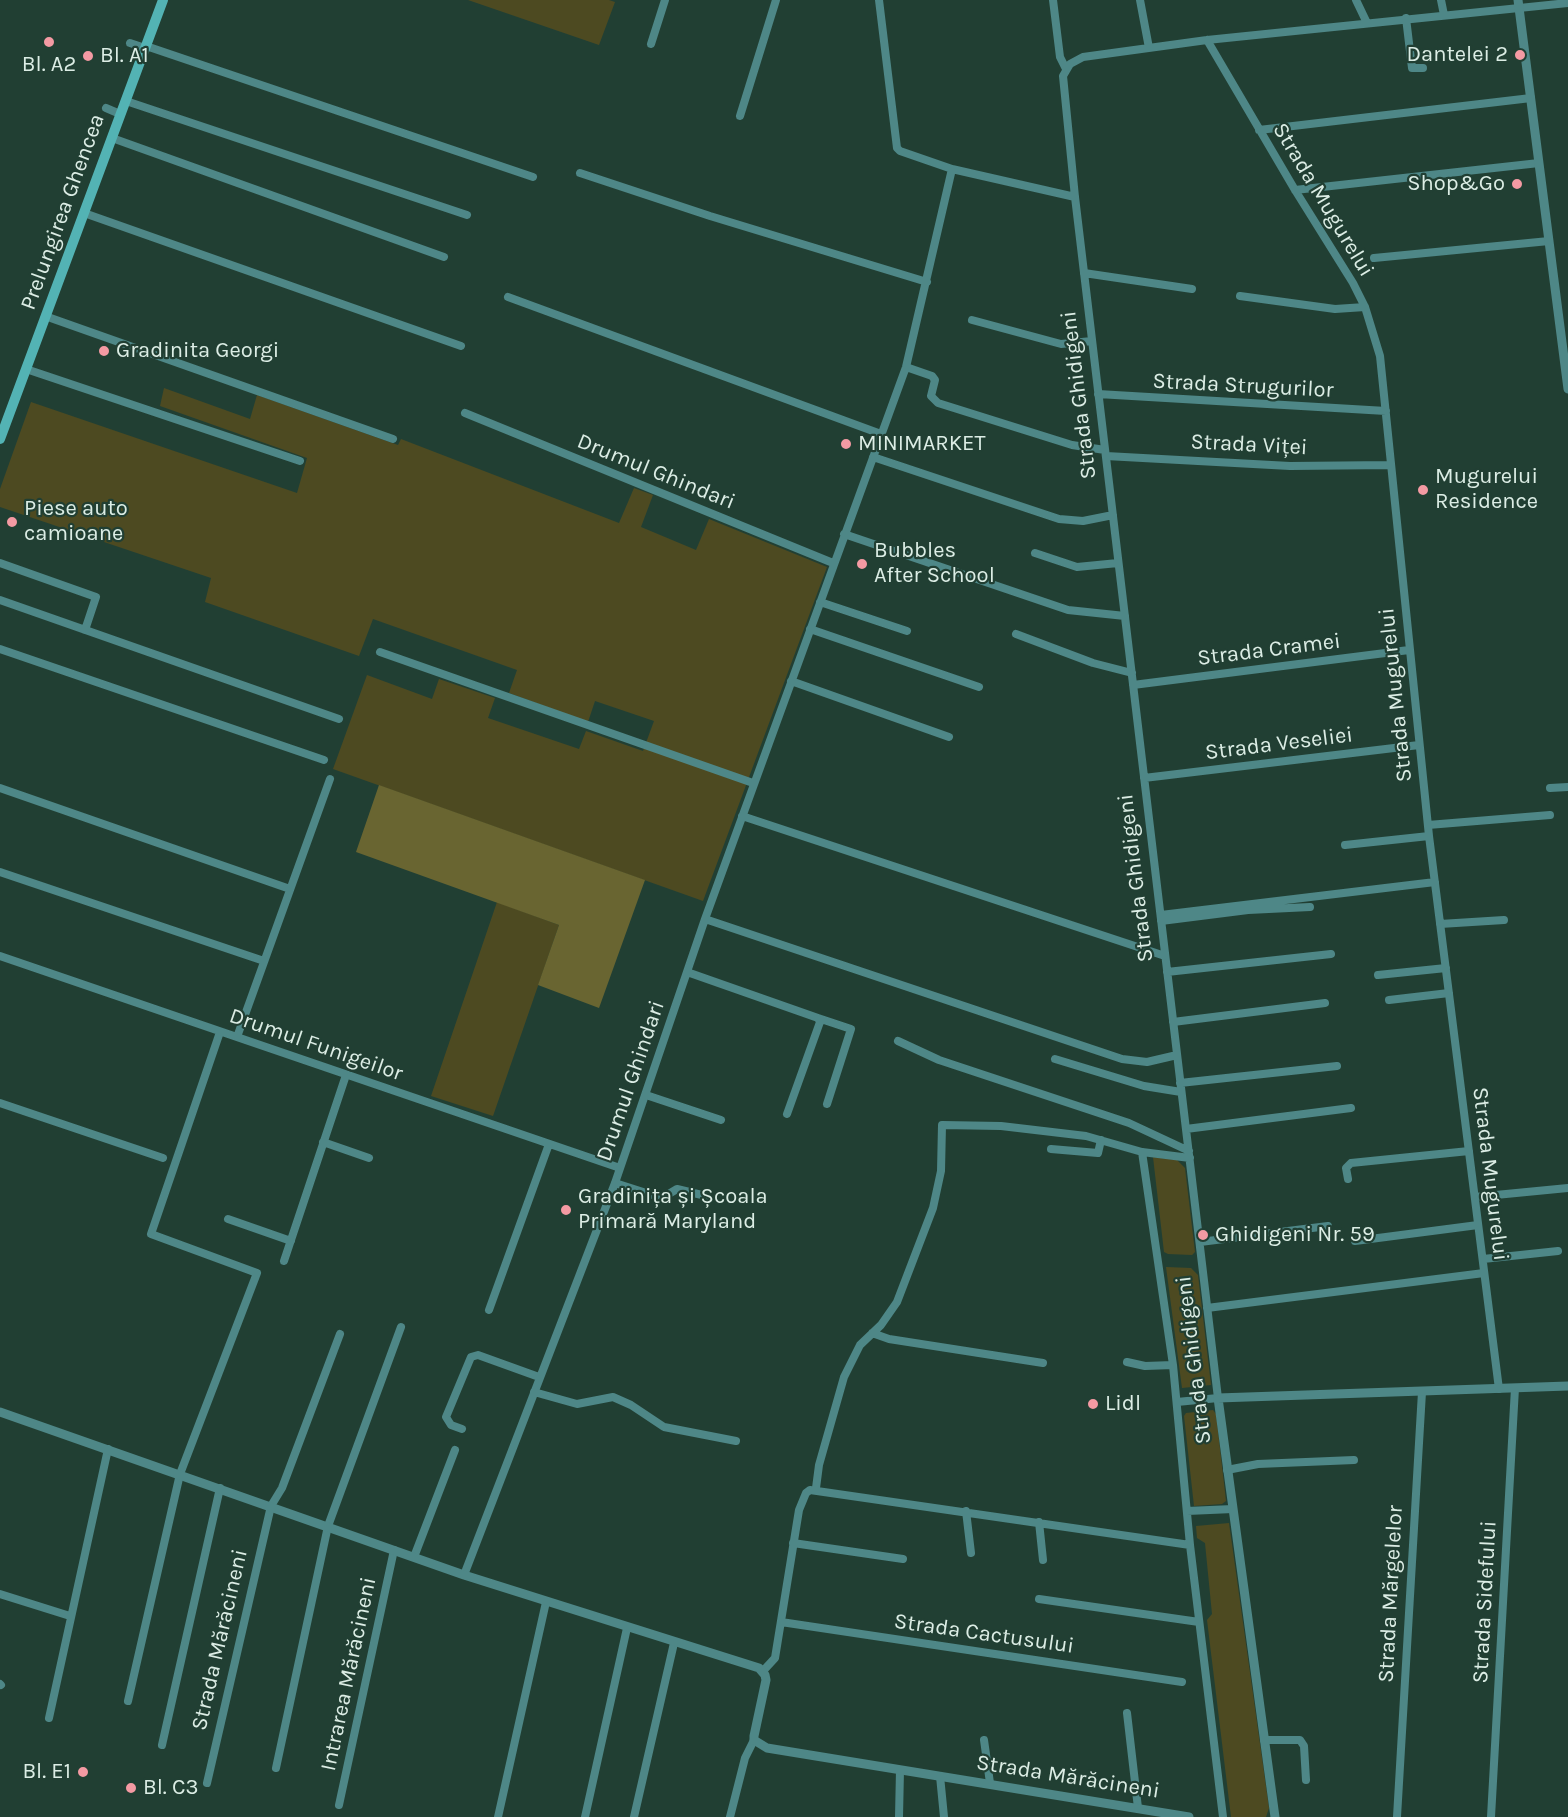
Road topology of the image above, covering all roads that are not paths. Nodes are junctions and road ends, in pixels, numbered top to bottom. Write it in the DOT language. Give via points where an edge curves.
graph roads {
  1 [pos="163,0"];
  2 [pos="665,0"];
  3 [pos="777,0"];
  4 [pos="879,0"];
  5 [pos="1053,0"];
  6 [pos="1140,0"];
  7 [pos="1356,0"];
  8 [pos="1441,0"];
  9 [pos="1519,3"];
  10 [pos="1568,3"];
  11 [pos="1444,15"];
  12 [pos="1406,18"];
  13 [pos="1367,23"];
  14 [pos="1207,40"];
  15 [pos="130,42"];
  16 [pos="651,44"];
  17 [pos="145,47"];
  18 [pos="1149,48"];
  19 [pos="1422,68"];
  20 [pos="1066,69"];
  21 [pos="1531,98"];
  22 [pos="126,100"];
  23 [pos="106,108"];
  24 [pos="120,114"];
  25 [pos="740,116"];
  26 [pos="1259,130"];
  27 [pos="112,138"];
  28 [pos="1539,163"];
  29 [pos="952,169"];
  30 [pos="580,173"];
  31 [pos="533,177"];
  32 [pos="1295,190"];
  33 [pos="1075,197"];
  34 [pos="84,213"];
  35 [pos="467,215"];
  36 [pos="1549,241"];
  37 [pos="444,257"];
  38 [pos="1374,258"];
  39 [pos="1084,273"];
  40 [pos="927,282"];
  41 [pos="1192,289"];
  42 [pos="1240,296"];
  43 [pos="508,297"];
  44 [pos="1365,307"];
  45 [pos="45,316"];
  46 [pos="972,320"];
  47 [pos="1092,341"];
  48 [pos="461,346"];
  49 [pos="906,368"];
  50 [pos="26,369"];
  51 [pos="1568,389"];
  52 [pos="1098,394"];
  53 [pos="1386,411"];
  54 [pos="465,413"];
  55 [pos="881,434"];
  56 [pos="393,438"];
  57 [pos="0,439"];
  58 [pos="1106,453"];
  59 [pos="873,457"];
  60 [pos="300,461"];
  61 [pos="1391,465"];
  62 [pos="1113,515"];
  63 [pos="844,534"];
  64 [pos="1035,553"];
  65 [pos="0,563"];
  66 [pos="833,563"];
  67 [pos="1118,563"];
  68 [pos="0,600"];
  69 [pos="820,602"];
  70 [pos="1125,616"];
  71 [pos="810,629"];
  72 [pos="85,630"];
  73 [pos="907,631"];
  74 [pos="1016,634"];
  75 [pos="0,650"];
  76 [pos="1409,650"];
  77 [pos="380,652"];
  78 [pos="1132,673"];
  79 [pos="791,681"];
  80 [pos="1133,685"];
  81 [pos="980,687"];
  82 [pos="339,719"];
  83 [pos="950,737"];
  84 [pos="1419,745"];
  85 [pos="324,760"];
  86 [pos="1144,778"];
  87 [pos="330,779"];
  88 [pos="753,783"];
  89 [pos="1568,787"];
  90 [pos="0,788"];
  91 [pos="1551,788"];
  92 [pos="1550,815"];
  93 [pos="742,816"];
  94 [pos="1428,825"];
  95 [pos="1429,836"];
  96 [pos="1345,845"];
  97 [pos="0,872"];
  98 [pos="1435,882"];
  99 [pos="290,889"];
  100 [pos="1310,907"];
  101 [pos="1161,918"];
  102 [pos="705,919"];
  103 [pos="1504,920"];
  104 [pos="1440,924"];
  105 [pos="1331,954"];
  106 [pos="0,956"];
  107 [pos="1166,956"];
  108 [pos="264,961"];
  109 [pos="1446,968"];
  110 [pos="687,972"];
  111 [pos="1167,972"];
  112 [pos="1378,975"];
  113 [pos="1449,993"];
  114 [pos="1389,1000"];
  115 [pos="1325,1004"];
  116 [pos="818,1018"];
  117 [pos="1173,1022"];
  118 [pos="220,1032"];
  119 [pos="237,1037"];
  120 [pos="898,1041"];
  121 [pos="1177,1055"];
  122 [pos="1055,1059"];
  123 [pos="1337,1066"];
  124 [pos="346,1075"];
  125 [pos="1180,1083"];
  126 [pos="1182,1092"];
  127 [pos="646,1095"];
  128 [pos="0,1103"];
  129 [pos="827,1104"];
  130 [pos="1351,1108"];
  131 [pos="787,1114"];
  132 [pos="721,1120"];
  133 [pos="1186,1129"];
  134 [pos="1101,1140"];
  135 [pos="323,1142"];
  136 [pos="549,1144"];
  137 [pos="1051,1149"];
  138 [pos="1469,1151"];
  139 [pos="1142,1152"];
  140 [pos="1189,1154"];
  141 [pos="163,1158"];
  142 [pos="369,1158"];
  143 [pos="620,1168"];
  144 [pos="1347,1179"];
  145 [pos="615,1183"];
  146 [pos="1568,1188"];
  147 [pos="706,1196"];
  148 [pos="1475,1197"];
  149 [pos="228,1219"];
  150 [pos="1478,1225"];
  151 [pos="1328,1226"];
  152 [pos="291,1241"];
  153 [pos="1355,1241"];
  154 [pos="1200,1242"];
  155 [pos="1558,1251"];
  156 [pos="1483,1259"];
  157 [pos="284,1261"];
  158 [pos="1484,1273"];
  159 [pos="1207,1308"];
  160 [pos="489,1310"];
  161 [pos="400,1328"];
  162 [pos="872,1333"];
  163 [pos="340,1334"];
  164 [pos="1127,1362"];
  165 [pos="1043,1363"];
  166 [pos="1173,1365"];
  167 [pos="539,1377"];
  168 [pos="1568,1386"];
  169 [pos="1515,1388"];
  170 [pos="1499,1389"];
  171 [pos="534,1392"];
  172 [pos="1422,1392"];
  173 [pos="1218,1398"];
  174 [pos="1177,1402"];
  175 [pos="0,1412"];
  176 [pos="462,1429"];
  177 [pos="736,1441"];
  178 [pos="108,1449"];
  179 [pos="455,1450"];
  180 [pos="1354,1460"];
  181 [pos="1227,1470"];
  182 [pos="180,1474"];
  183 [pos="220,1488"];
  184 [pos="816,1488"];
  185 [pos="271,1506"];
  186 [pos="1233,1509"];
  187 [pos="966,1511"];
  188 [pos="1187,1511"];
  189 [pos="1039,1522"];
  190 [pos="328,1526"];
  191 [pos="793,1543"];
  192 [pos="1190,1545"];
  193 [pos="394,1550"];
  194 [pos="971,1553"];
  195 [pos="414,1557"];
  196 [pos="903,1559"];
  197 [pos="1042,1560"];
  198 [pos="464,1575"];
  199 [pos="0,1594"];
  200 [pos="1039,1599"];
  201 [pos="546,1602"];
  202 [pos="70,1616"];
  203 [pos="781,1622"];
  204 [pos="1199,1622"];
  205 [pos="627,1628"];
  206 [pos="674,1643"];
  207 [pos="763,1671"];
  208 [pos="1182,1682"];
  209 [pos="128,1701"];
  210 [pos="1127,1713"];
  211 [pos="49,1718"];
  212 [pos="754,1740"];
  213 [pos="984,1740"];
  214 [pos="1264,1740"];
  215 [pos="162,1745"];
  216 [pos="276,1768"];
  217 [pos="900,1770"];
  218 [pos="940,1776"];
  219 [pos="1306,1780"];
  220 [pos="207,1782"];
  221 [pos="990,1783"];
  222 [pos="339,1804"];
  223 [pos="1138,1808"];
  224 [pos="498,1817"];
  225 [pos="585,1817"];
  226 [pos="634,1817"];
  227 [pos="730,1817"];
  228 [pos="899,1817"];
  229 [pos="944,1817"];
  230 [pos="1189,1817"];
  231 [pos="1223,1817"];
  232 [pos="1275,1817"];
  233 [pos="1397,1817"];
  234 [pos="1491,1817"];
  1 -- 17 [label="main road, Prelungirea Ghencea"];
  2 -- 16 [label="street"];
  3 -- 25 [label="street"];
  4 -- 29 [label="street" via="897,148"];
  5 -- 20 [label="street" via="1060,57"];
  6 -- 18 [label="street"];
  7 -- 13 [label="street"];
  8 -- 11 [label="street"];
  9 -- 10 [label="street"];
  9 -- 11 [label="street"];
  9 -- 21 [label="street"];
  11 -- 12 [label="street"];
  12 -- 13 [label="street"];
  12 -- 19 [label="street" via="1412,68"];
  13 -- 14 [label="street"];
  14 -- 18 [label="street"];
  14 -- 26 [label="street, Strada Mugurelui"];
  15 -- 17 [label="street"];
  17 -- 22 [label="main road, Prelungirea Ghencea"];
  17 -- 31 [label="street"];
  18 -- 20 [label="street" via="1083,57"];
  20 -- 33 [label="street, Strada Ghidigeni" via="1062,86"];
  21 -- 26 [label="street"];
  21 -- 28 [label="street"];
  22 -- 24 [label="main road, Prelungirea Ghencea"];
  22 -- 35 [label="street"];
  23 -- 24 [label="street"];
  24 -- 27 [label="main road, Prelungirea Ghencea"];
  26 -- 32 [label="street, Strada Mugurelui"];
  27 -- 34 [label="main road, Prelungirea Ghencea"];
  27 -- 37 [label="street"];
  28 -- 32 [label="street"];
  28 -- 36 [label="street"];
  29 -- 33 [label="street"];
  29 -- 40 [label="street, Drumul Ghindari"];
  30 -- 40 [label="street"];
  32 -- 44 [label="street, Strada Mugurelui"];
  33 -- 39 [label="street, Strada Ghidigeni"];
  34 -- 45 [label="main road, Prelungirea Ghencea"];
  34 -- 48 [label="street"];
  36 -- 38 [label="street"];
  36 -- 51 [label="street"];
  39 -- 41 [label="street"];
  39 -- 47 [label="street, Strada Ghidigeni"];
  40 -- 49 [label="street, Drumul Ghindari"];
  42 -- 44 [label="street" via="1335,309"];
  43 -- 55 [label="street"];
  44 -- 53 [label="street, Strada Mugurelui" via="1380,356"];
  45 -- 50 [label="main road, Prelungirea Ghencea"];
  45 -- 56 [label="street"];
  46 -- 47 [label="street" via="1061,344"];
  47 -- 52 [label="street, Strada Ghidigeni"];
  49 -- 55 [label="street, Drumul Ghindari"];
  49 -- 58 [label="street" via="932,376 935,380 931,396 938,403"];
  50 -- 57 [label="main road, Prelungirea Ghencea"];
  50 -- 60 [label="street"];
  52 -- 53 [label="street, Strada Strugurilor"];
  52 -- 58 [label="street, Strada Ghidigeni"];
  53 -- 61 [label="street, Strada Mugurelui"];
  54 -- 66 [label="street, Drumul Ghindari"];
  55 -- 59 [label="street, Drumul Ghindari"];
  58 -- 61 [label="street, Strada Viței" via="1290,466"];
  58 -- 62 [label="street, Strada Ghidigeni"];
  59 -- 62 [label="street" via="1068,521"];
  59 -- 63 [label="street, Drumul Ghindari"];
  61 -- 76 [label="street, Strada Mugurelui"];
  62 -- 67 [label="street, Strada Ghidigeni"];
  63 -- 66 [label="street, Drumul Ghindari"];
  63 -- 70 [label="street" via="1068,610"];
  64 -- 67 [label="street" via="1086,568"];
  65 -- 72 [label="street" via="96,597"];
  66 -- 69 [label="street, Drumul Ghindari"];
  67 -- 70 [label="street, Strada Ghidigeni"];
  68 -- 72 [label="street"];
  69 -- 71 [label="street, Drumul Ghindari"];
  69 -- 73 [label="street"];
  70 -- 78 [label="street, Strada Ghidigeni"];
  71 -- 79 [label="street, Drumul Ghindari"];
  71 -- 81 [label="street"];
  72 -- 82 [label="street"];
  74 -- 78 [label="street"];
  75 -- 85 [label="street"];
  76 -- 80 [label="street, Strada Cramei"];
  76 -- 84 [label="street, Strada Mugurelui"];
  77 -- 88 [label="street"];
  78 -- 80 [label="street, Strada Ghidigeni"];
  79 -- 83 [label="street"];
  79 -- 88 [label="street, Drumul Ghindari"];
  80 -- 86 [label="street, Strada Ghidigeni"];
  84 -- 86 [label="street, Strada Veseliei"];
  84 -- 94 [label="street, Strada Mugurelui"];
  86 -- 101 [label="street, Strada Ghidigeni"];
  87 -- 99 [label="street"];
  88 -- 93 [label="street, Drumul Ghindari"];
  89 -- 91 [label="street"];
  90 -- 99 [label="street"];
  92 -- 94 [label="street"];
  93 -- 102 [label="street, Drumul Ghindari"];
  93 -- 107 [label="street"];
  94 -- 95 [label="street, Strada Mugurelui"];
  95 -- 96 [label="street"];
  95 -- 98 [label="street, Strada Mugurelui"];
  97 -- 108 [label="street"];
  98 -- 101 [label="street"];
  98 -- 104 [label="street, Strada Mugurelui"];
  99 -- 108 [label="street"];
  100 -- 101 [label="street"];
  101 -- 107 [label="street, Strada Ghidigeni"];
  102 -- 110 [label="street, Drumul Ghindari"];
  102 -- 121 [label="street" via="1122,1059 1147,1062"];
  103 -- 104 [label="street"];
  104 -- 109 [label="street, Strada Mugurelui"];
  105 -- 111 [label="street"];
  106 -- 118 [label="street, Drumul Funigeilor"];
  107 -- 111 [label="street, Strada Ghidigeni"];
  108 -- 119 [label="street"];
  109 -- 112 [label="street"];
  109 -- 113 [label="street, Strada Mugurelui"];
  110 -- 116 [label="street"];
  110 -- 127 [label="street, Drumul Ghindari"];
  111 -- 117 [label="street, Strada Ghidigeni"];
  113 -- 114 [label="street"];
  113 -- 138 [label="street, Strada Mugurelui"];
  115 -- 117 [label="street"];
  116 -- 129 [label="street" via="850,1029"];
  116 -- 131 [label="street"];
  117 -- 121 [label="street, Strada Ghidigeni"];
  118 -- 119 [label="street, Drumul Funigeilor"];
  118 -- 182 [label="street" via="151,1234 257,1272"];
  119 -- 124 [label="street, Drumul Funigeilor"];
  120 -- 140 [label="street" via="939,1060 1129,1123"];
  121 -- 125 [label="street, Strada Ghidigeni"];
  122 -- 126 [label="street" via="1144,1086"];
  123 -- 125 [label="street"];
  124 -- 135 [label="street"];
  124 -- 136 [label="street, Drumul Funigeilor"];
  125 -- 126 [label="street, Strada Ghidigeni"];
  126 -- 133 [label="street, Strada Ghidigeni"];
  127 -- 132 [label="street"];
  127 -- 143 [label="street, Drumul Ghindari"];
  128 -- 141 [label="street"];
  130 -- 133 [label="street"];
  133 -- 140 [label="street, Strada Ghidigeni"];
  134 -- 137 [label="street" via="1098,1153"];
  134 -- 139 [label="street"];
  134 -- 162 [label="street" via="1001,1126 942,1125 941,1171 933,1208 902,1293"];
  135 -- 142 [label="street"];
  135 -- 152 [label="street"];
  136 -- 143 [label="street, Drumul Funigeilor"];
  136 -- 160 [label="street"];
  138 -- 144 [label="street" via="1351,1163 1346,1168"];
  138 -- 148 [label="street, Strada Mugurelui"];
  139 -- 140 [label="street"];
  139 -- 166 [label="street"];
  140 -- 154 [label="street, Strada Ghidigeni"];
  143 -- 145 [label="street, Drumul Ghindari"];
  145 -- 147 [label="street" via="662,1198 678,1189"];
  145 -- 167 [label="street, Drumul Ghindari"];
  146 -- 148 [label="street"];
  148 -- 150 [label="street, Strada Mugurelui"];
  149 -- 152 [label="street"];
  150 -- 153 [label="street"];
  150 -- 156 [label="street, Strada Mugurelui"];
  151 -- 154 [label="street"];
  152 -- 157 [label="street"];
  154 -- 159 [label="street, Strada Ghidigeni"];
  155 -- 156 [label="street"];
  156 -- 158 [label="street, Strada Mugurelui"];
  158 -- 159 [label="street"];
  158 -- 170 [label="street, Strada Mugurelui"];
  159 -- 173 [label="street, Strada Ghidigeni"];
  161 -- 190 [label="street"];
  162 -- 165 [label="street"];
  162 -- 184 [label="street" via="860,1345 844,1377"];
  163 -- 185 [label="street, Strada Mărăcineni" via="282,1488"];
  164 -- 166 [label="street"];
  166 -- 174 [label="street"];
  167 -- 171 [label="street, Drumul Ghindari"];
  167 -- 176 [label="street" via="478,1355 471,1357 446,1418"];
  168 -- 169 [label="street"];
  169 -- 170 [label="street"];
  169 -- 234 [label="street, Strada Sidefului"];
  170 -- 172 [label="street"];
  171 -- 177 [label="street" via="577,1404 613,1397 664,1427"];
  171 -- 198 [label="street, Drumul Ghindari"];
  172 -- 173 [label="street"];
  172 -- 233 [label="street, Strada Mărgelelor"];
  173 -- 174 [label="street"];
  173 -- 181 [label="street, Strada Ghidigeni"];
  174 -- 188 [label="street"];
  175 -- 178 [label="street"];
  178 -- 182 [label="street"];
  178 -- 202 [label="street"];
  179 -- 195 [label="street"];
  180 -- 181 [label="street" via="1258,1464"];
  181 -- 186 [label="street, Strada Ghidigeni"];
  182 -- 183 [label="street"];
  182 -- 209 [label="street"];
  183 -- 185 [label="street"];
  183 -- 215 [label="street, Strada Mărăcineni"];
  184 -- 187 [label="street"];
  184 -- 191 [label="street" via="806,1493"];
  185 -- 190 [label="street"];
  185 -- 220 [label="street, Strada Mărăcineni"];
  186 -- 188 [label="street"];
  186 -- 214 [label="street, Strada Ghidigeni"];
  187 -- 189 [label="street"];
  187 -- 194 [label="street"];
  188 -- 192 [label="street"];
  189 -- 192 [label="street"];
  189 -- 197 [label="street"];
  190 -- 193 [label="street"];
  190 -- 216 [label="street"];
  191 -- 196 [label="street"];
  191 -- 203 [label="street"];
  192 -- 204 [label="street"];
  193 -- 195 [label="street"];
  193 -- 222 [label="street, Intrarea Mărăcineni"];
  195 -- 198 [label="street"];
  198 -- 201 [label="street"];
  199 -- 202 [label="street"];
  200 -- 204 [label="street"];
  201 -- 205 [label="street"];
  201 -- 224 [label="street"];
  202 -- 211 [label="street"];
  203 -- 207 [label="street" via="775,1658"];
  203 -- 208 [label="street, Strada Cactusului"];
  204 -- 231 [label="street"];
  205 -- 206 [label="street"];
  205 -- 225 [label="street"];
  206 -- 207 [label="street"];
  206 -- 226 [label="street"];
  207 -- 212 [label="street" via="766,1680"];
  210 -- 223 [label="street"];
  212 -- 217 [label="street, Strada Mărăcineni" via="767,1748"];
  212 -- 227 [label="street" via="745,1758"];
  213 -- 221 [label="street"];
  214 -- 219 [label="street" via="1300,1740 1304,1746"];
  214 -- 232 [label="street, Strada Ghidigeni"];
  217 -- 218 [label="street, Strada Mărăcineni"];
  217 -- 228 [label="street"];
  218 -- 221 [label="street, Strada Mărăcineni"];
  218 -- 229 [label="street"];
  221 -- 223 [label="street, Strada Mărăcineni"];
  223 -- 230 [label="street, Strada Mărăcineni"];
}
